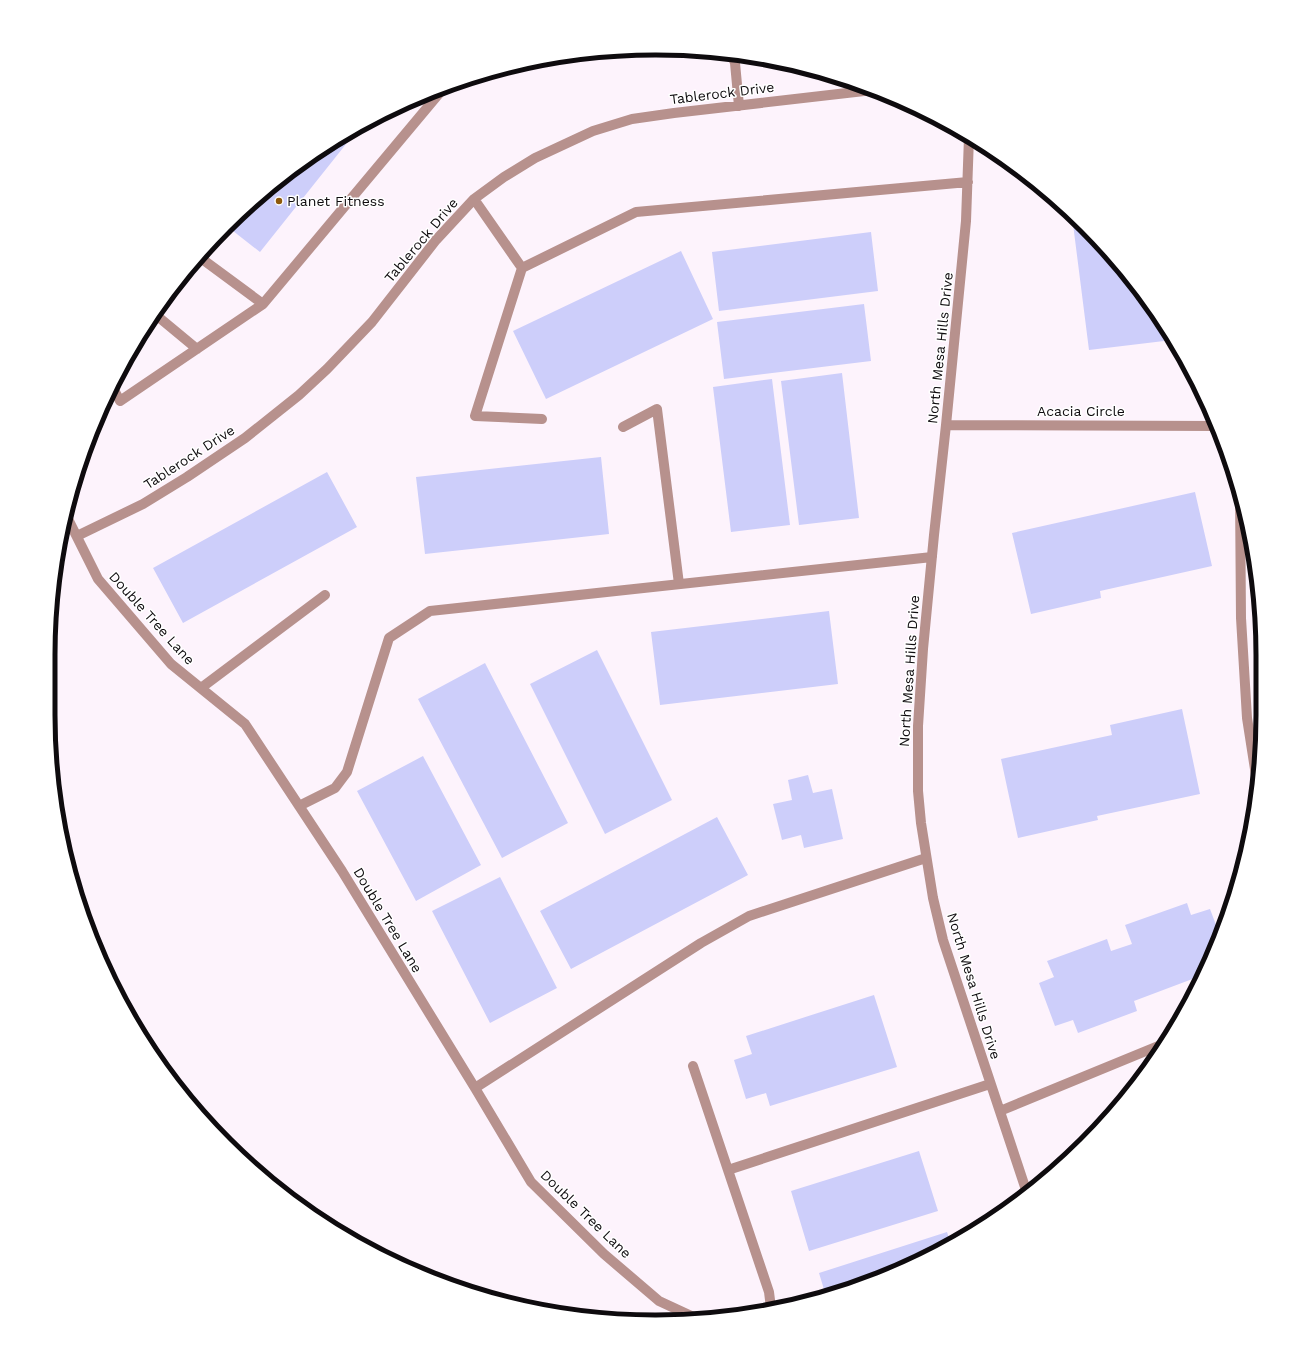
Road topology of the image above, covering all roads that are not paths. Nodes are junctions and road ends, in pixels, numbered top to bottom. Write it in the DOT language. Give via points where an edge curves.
graph roads {
  1 [pos="734,60"];
  2 [pos="861,91"];
  3 [pos="436,97"];
  4 [pos="739,106"];
  5 [pos="970,144"];
  6 [pos="968,182"];
  7 [pos="474,199"];
  8 [pos="204,260"];
  9 [pos="522,268"];
  10 [pos="263,304"];
  11 [pos="159,318"];
  12 [pos="197,349"];
  13 [pos="116,393"];
  14 [pos="542,420"];
  15 [pos="946,425"];
  16 [pos="623,426"];
  17 [pos="1210,426"];
  18 [pos="1240,520"];
  19 [pos="70,523"];
  20 [pos="77,536"];
  21 [pos="932,557"];
  22 [pos="679,584"];
  23 [pos="325,595"];
  24 [pos="201,688"];
  25 [pos="1254,763"];
  26 [pos="299,806"];
  27 [pos="926,858"];
  28 [pos="1156,1047"];
  29 [pos="693,1066"];
  30 [pos="990,1084"];
  31 [pos="475,1088"];
  32 [pos="1000,1111"];
  33 [pos="728,1170"];
  34 [pos="1025,1188"];
  35 [pos="770,1303"];
  36 [pos="687,1314"];
  1 -- 4 [label="street"];
  2 -- 4 [label="street, Tablerock Drive"];
  3 -- 10 [label="street"];
  4 -- 7 [label="street, Tablerock Drive" via="632,119 593,131 535,158"];
  5 -- 6 [label="street, North Mesa Hills Drive"];
  6 -- 9 [label="street" via="636,212"];
  6 -- 15 [label="street, North Mesa Hills Drive"];
  7 -- 9 [label="street"];
  7 -- 20 [label="street, Tablerock Drive" via="436,240 372,322 299,395 245,438 187,477 143,504"];
  8 -- 10 [label="street"];
  9 -- 14 [label="street" via="475,416"];
  10 -- 12 [label="street"];
  11 -- 12 [label="street"];
  12 -- 13 [label="street" via="120,401"];
  15 -- 17 [label="street, Acacia Circle"];
  15 -- 21 [label="street, North Mesa Hills Drive"];
  16 -- 22 [label="street" via="656,409"];
  18 -- 25 [label="street" via="1241,618 1247,718"];
  19 -- 20 [label="street, Double Tree Lane"];
  20 -- 24 [label="street, Double Tree Lane" via="98,579 171,664"];
  21 -- 22 [label="street"];
  21 -- 27 [label="street, North Mesa Hills Drive" via="918,726 918,791"];
  22 -- 26 [label="street" via="430,611 389,638 347,772 335,788"];
  23 -- 24 [label="street"];
  24 -- 26 [label="street, Double Tree Lane" via="245,724"];
  26 -- 31 [label="street, Double Tree Lane" via="342,871"];
  27 -- 30 [label="street, North Mesa Hills Drive" via="943,940"];
  27 -- 31 [label="street" via="749,916 701,943"];
  28 -- 32 [label="street"];
  29 -- 33 [label="street"];
  30 -- 32 [label="street, North Mesa Hills Drive"];
  30 -- 33 [label="street"];
  31 -- 36 [label="street, Double Tree Lane" via="531,1182 604,1254 659,1301"];
  32 -- 34 [label="street, North Mesa Hills Drive"];
  33 -- 35 [label="street" via="769,1292"];
}
